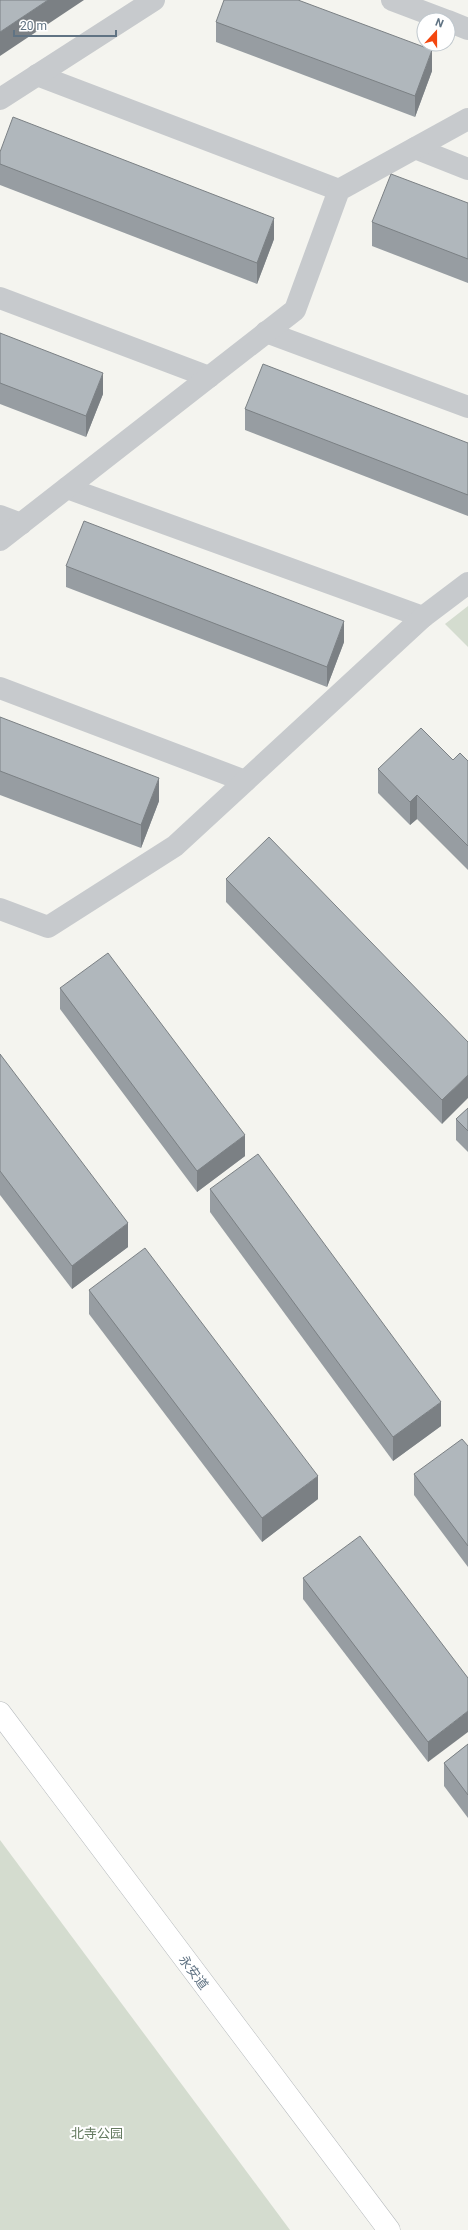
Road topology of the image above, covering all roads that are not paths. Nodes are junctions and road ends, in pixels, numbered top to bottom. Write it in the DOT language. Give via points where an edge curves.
graph roads {
  1 [pos="154,0"];
  2 [pos="392,0"];
  3 [pos="424,12"];
  4 [pos="456,24"];
  5 [pos="468,29"];
  6 [pos="37,75"];
  7 [pos="0,99"];
  8 [pos="468,119"];
  9 [pos="415,148"];
  10 [pos="468,168"];
  11 [pos="339,190"];
  12 [pos="0,298"];
  13 [pos="266,332"];
  14 [pos="209,377"];
  15 [pos="468,407"];
  16 [pos="67,488"];
  17 [pos="0,516"];
  18 [pos="21,524"];
  19 [pos="0,540"];
  20 [pos="468,583"];
  21 [pos="423,617"];
  22 [pos="0,688"];
  23 [pos="245,781"];
  24 [pos="0,909"];
  25 [pos="0,1713"];
  26 [pos="389,2230"];
  1 -- 6 [label="street"];
  2 -- 3 [label="street"];
  4 -- 5 [label="street"];
  6 -- 7 [label="street"];
  6 -- 11 [label="street"];
  8 -- 9 [label="street"];
  9 -- 10 [label="street"];
  9 -- 11 [label="street"];
  11 -- 13 [label="street" via="295,310"];
  12 -- 14 [label="street"];
  13 -- 14 [label="street"];
  13 -- 15 [label="street"];
  14 -- 16 [label="street"];
  16 -- 18 [label="street"];
  16 -- 21 [label="street"];
  17 -- 18 [label="street"];
  18 -- 19 [label="street"];
  20 -- 21 [label="street"];
  21 -- 23 [label="street"];
  22 -- 23 [label="street"];
  23 -- 24 [label="street" via="175,846 48,927"];
  25 -- 26 [label="main road, 永安道"];
}
